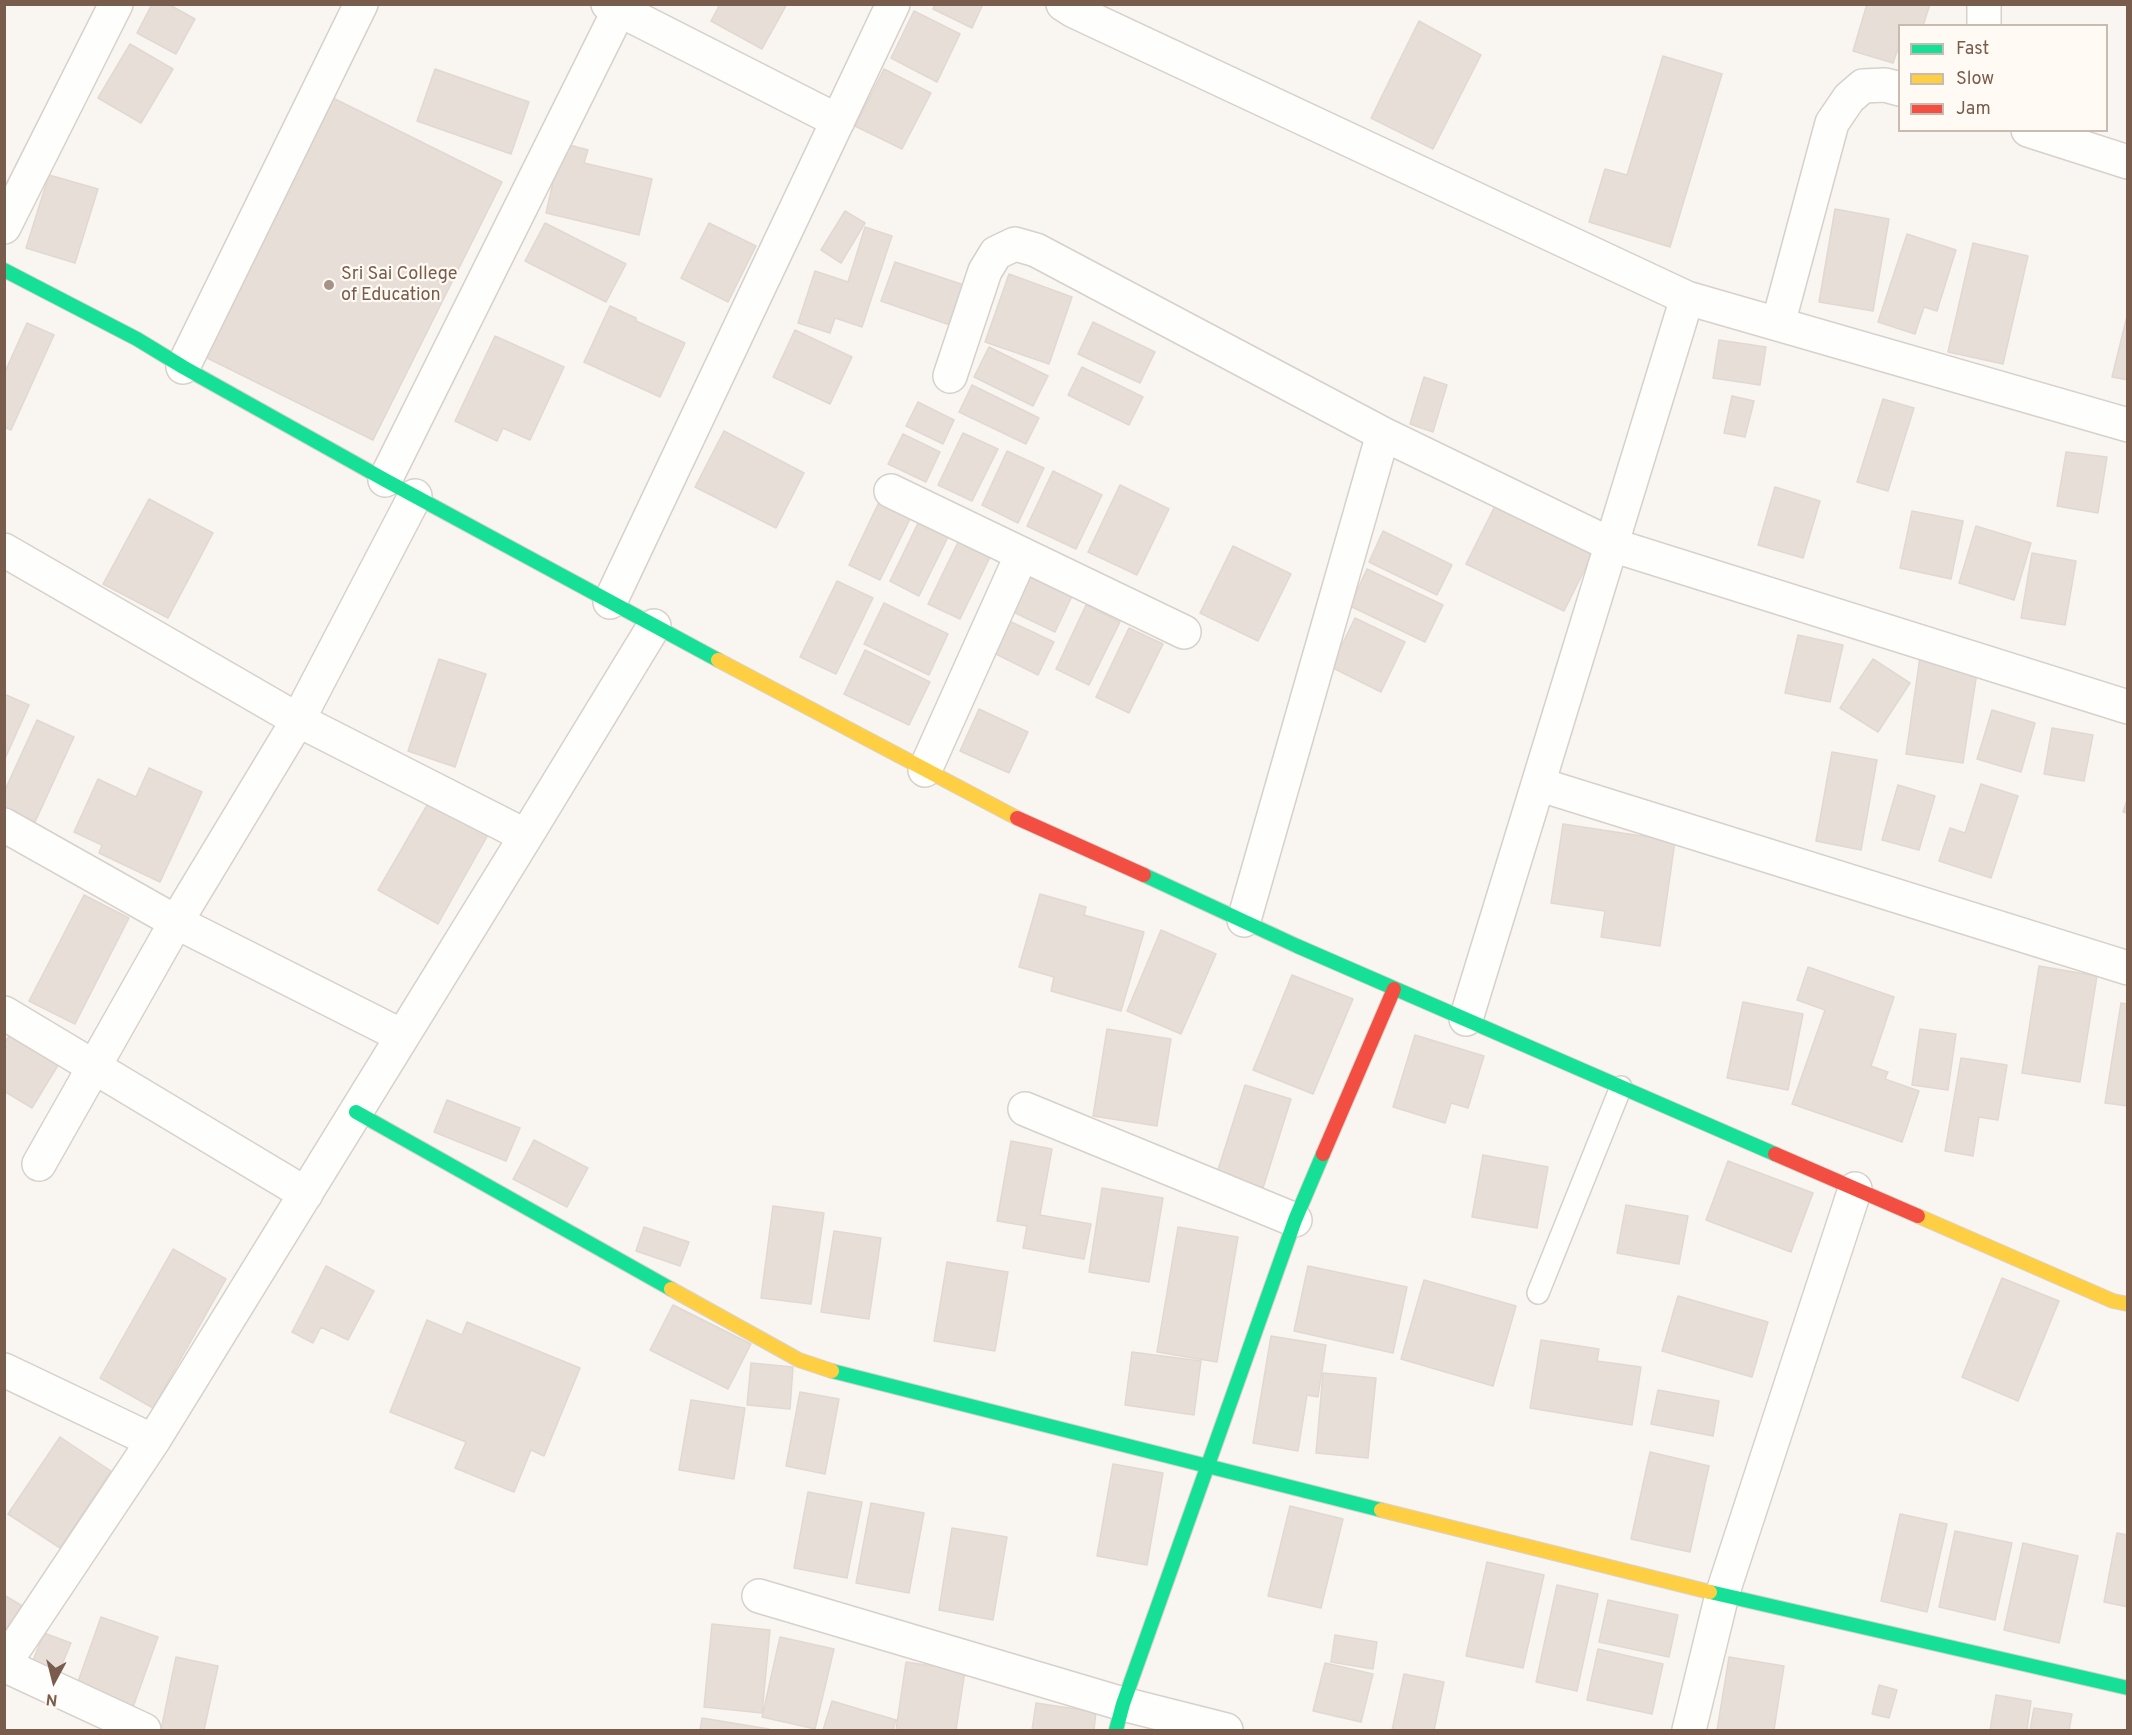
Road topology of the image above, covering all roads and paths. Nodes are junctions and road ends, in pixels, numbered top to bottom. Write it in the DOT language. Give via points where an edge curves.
graph roads {
  1 [pos="361,4"];
  2 [pos="893,4"];
  3 [pos="1063,4"];
  4 [pos="1984,4"];
  5 [pos="114,5"];
  6 [pos="613,7"];
  7 [pos="1984,24"];
  8 [pos="1898,89"];
  9 [pos="838,122"];
  10 [pos="2034,132"];
  11 [pos="2127,162"];
  12 [pos="4,227"];
  13 [pos="4,270"];
  14 [pos="1687,298"];
  15 [pos="1778,324"];
  16 [pos="183,367"];
  17 [pos="951,376"];
  18 [pos="2127,425"];
  19 [pos="1383,434"];
  20 [pos="385,480"];
  21 [pos="891,491"];
  22 [pos="415,496"];
  23 [pos="1612,545"];
  24 [pos="4,550"];
  25 [pos="1022,554"];
  26 [pos="610,602"];
  27 [pos="654,626"];
  28 [pos="1185,632"];
  29 [pos="2127,707"];
  30 [pos="298,720"];
  31 [pos="925,770"];
  32 [pos="1538,784"];
  33 [pos="4,825"];
  34 [pos="526,836"];
  35 [pos="1244,920"];
  36 [pos="176,922"];
  37 [pos="2127,968"];
  38 [pos="1394,989"];
  39 [pos="4,1012"];
  40 [pos="1466,1019"];
  41 [pos="402,1036"];
  42 [pos="94,1065"];
  43 [pos="1621,1087"];
  44 [pos="1025,1109"];
  45 [pos="356,1112"];
  46 [pos="39,1164"];
  47 [pos="1855,1188"];
  48 [pos="306,1194"];
  49 [pos="1295,1220"];
  50 [pos="1538,1293"];
  51 [pos="2127,1304"];
  52 [pos="4,1370"];
  53 [pos="153,1441"];
  54 [pos="1208,1467"];
  55 [pos="1722,1595"];
  56 [pos="759,1596"];
  57 [pos="4,1664"];
  58 [pos="2127,1688"];
  59 [pos="1120,1717"];
  60 [pos="144,1731"];
  61 [pos="1226,1731"];
  62 [pos="1689,1731"];
  1 -- 16 [label="street"];
  2 -- 9 [label="street"];
  3 -- 14 [label="street"];
  4 -- 7 [label="street"];
  5 -- 12 [label="street"];
  6 -- 9 [label="street"];
  6 -- 20 [label="street"];
  8 -- 15 [label="street" via="1863,86 1832,123"];
  9 -- 26 [label="street"];
  10 -- 11 [label="street"];
  13 -- 16 [label="street"];
  14 -- 15 [label="street"];
  14 -- 23 [label="street"];
  15 -- 18 [label="street"];
  16 -- 20 [label="street"];
  17 -- 19 [label="street" via="985,272 996,253 1015,244 1036,250"];
  19 -- 23 [label="street"];
  19 -- 35 [label="street"];
  20 -- 22 [label="street"];
  21 -- 25 [label="street"];
  22 -- 26 [label="street"];
  22 -- 30 [label="street"];
  23 -- 29 [label="street"];
  23 -- 32 [label="street"];
  24 -- 30 [label="street"];
  25 -- 28 [label="street"];
  25 -- 31 [label="street"];
  26 -- 27 [label="street"];
  27 -- 31 [label="street"];
  27 -- 34 [label="street"];
  30 -- 34 [label="street"];
  30 -- 36 [label="street"];
  31 -- 35 [label="street" via="1009,814"];
  32 -- 37 [label="street"];
  32 -- 40 [label="street"];
  33 -- 36 [label="street"];
  34 -- 41 [label="street"];
  35 -- 38 [label="street"];
  36 -- 41 [label="street"];
  36 -- 42 [label="street"];
  38 -- 40 [label="street"];
  38 -- 49 [label="street"];
  39 -- 42 [label="street"];
  40 -- 43 [label="street"];
  41 -- 45 [label="street"];
  42 -- 46 [label="street"];
  42 -- 48 [label="street"];
  43 -- 47 [label="street"];
  43 -- 50 [label="lane"];
  44 -- 49 [label="street"];
  45 -- 48 [label="street"];
  45 -- 54 [label="street" via="799,1360"];
  47 -- 51 [label="street"];
  47 -- 55 [label="street"];
  48 -- 53 [label="street"];
  49 -- 54 [label="street"];
  52 -- 53 [label="street"];
  53 -- 57 [label="street"];
  54 -- 55 [label="street"];
  54 -- 59 [label="street"];
  55 -- 58 [label="street"];
  55 -- 62 [label="street"];
  56 -- 59 [label="street"];
  57 -- 60 [label="street"];
  59 -- 61 [label="street"];
}
